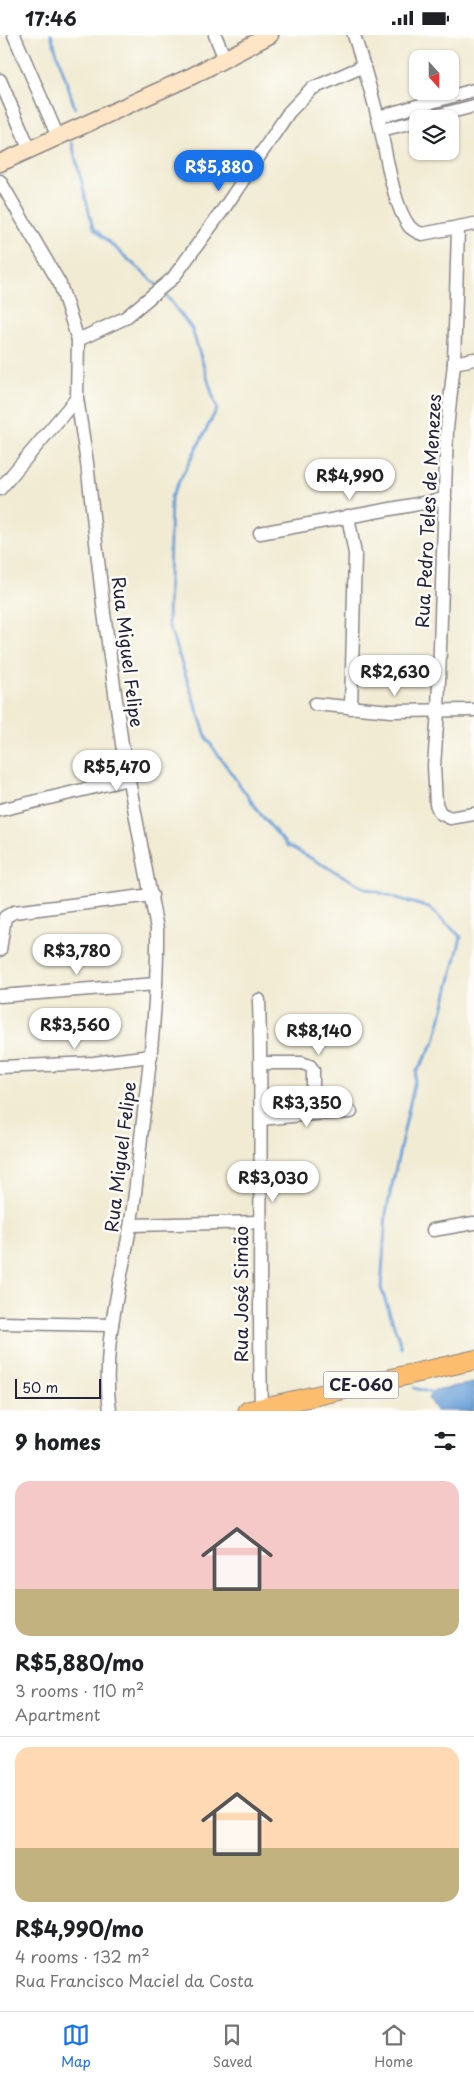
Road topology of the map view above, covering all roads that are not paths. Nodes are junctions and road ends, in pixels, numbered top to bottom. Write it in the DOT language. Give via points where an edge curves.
graph roads {
  1 [pos="14,35"];
  2 [pos="215,35"];
  3 [pos="270,35"];
  4 [pos="354,35"];
  5 [pos="225,59"];
  6 [pos="364,66"];
  7 [pos="0,80"];
  8 [pos="474,90"];
  9 [pos="474,106"];
  10 [pos="459,110"];
  11 [pos="378,117"];
  12 [pos="409,123"];
  13 [pos="381,130"];
  14 [pos="58,137"];
  15 [pos="30,150"];
  16 [pos="0,163"];
  17 [pos="0,181"];
  18 [pos="474,224"];
  19 [pos="458,229"];
  20 [pos="78,340"];
  21 [pos="474,359"];
  22 [pos="454,363"];
  23 [pos="77,398"];
  24 [pos="0,489"];
  25 [pos="445,499"];
  26 [pos="348,516"];
  27 [pos="260,533"];
  28 [pos="315,704"];
  29 [pos="351,708"];
  30 [pos="474,710"];
  31 [pos="438,711"];
  32 [pos="128,779"];
  33 [pos="0,810"];
  34 [pos="474,814"];
  35 [pos="152,895"];
  36 [pos="0,950"];
  37 [pos="156,984"];
  38 [pos="0,996"];
  39 [pos="259,999"];
  40 [pos="151,1056"];
  41 [pos="261,1063"];
  42 [pos="0,1067"];
  43 [pos="351,1113"];
  44 [pos="313,1114"];
  45 [pos="261,1119"];
  46 [pos="259,1222"];
  47 [pos="474,1223"];
  48 [pos="130,1225"];
  49 [pos="433,1230"];
  50 [pos="0,1323"];
  51 [pos="112,1325"];
  52 [pos="474,1360"];
  53 [pos="254,1409"];
  54 [pos="110,1411"];
  1 -- 14 [label="street"];
  2 -- 5 [label="street"];
  3 -- 5 [label="street"];
  4 -- 6 [label="street"];
  5 -- 14 [label="street"];
  6 -- 11 [label="street"];
  6 -- 20 [label="street" via="311,89 300,99 173,278 125,318"];
  7 -- 15 [label="street"];
  8 -- 11 [label="street"];
  9 -- 10 [label="street"];
  11 -- 13 [label="street"];
  12 -- 13 [label="street"];
  13 -- 19 [label="street" via="395,189 409,226 422,234"];
  14 -- 15 [label="street"];
  15 -- 16 [label="street"];
  17 -- 20 [label="street, Rua Miguel Felipe" via="60,284"];
  18 -- 19 [label="street"];
  19 -- 22 [label="street, Rua Pedro Teles de Menezes"];
  20 -- 23 [label="street, Rua Miguel Felipe"];
  21 -- 22 [label="street"];
  22 -- 25 [label="street, Rua Pedro Teles de Menezes" via="447,429"];
  23 -- 24 [label="street"];
  23 -- 32 [label="street, Rua Miguel Felipe"];
  25 -- 26 [label="street"];
  25 -- 31 [label="street, Rua Pedro Teles de Menezes"];
  26 -- 27 [label="street"];
  26 -- 29 [label="street" via="355,554"];
  28 -- 29 [label="street"];
  29 -- 31 [label="street"];
  30 -- 31 [label="street"];
  31 -- 34 [label="street, Rua Pedro Teles de Menezes" via="434,766 436,804 440,813 450,818"];
  32 -- 33 [label="street"];
  32 -- 35 [label="street, Rua Miguel Felipe"];
  35 -- 36 [label="street" via="14,912 5,917"];
  35 -- 37 [label="street, Rua Miguel Felipe" via="157,929"];
  37 -- 38 [label="street"];
  37 -- 40 [label="street, Rua Miguel Felipe"];
  39 -- 41 [label="street, Rua José Simão"];
  40 -- 42 [label="street" via="93,1063"];
  40 -- 48 [label="street, Rua Miguel Felipe"];
  41 -- 44 [label="street" via="302,1063 310,1066 313,1070"];
  41 -- 45 [label="street, Rua José Simão"];
  43 -- 44 [label="street"];
  44 -- 45 [label="street"];
  45 -- 46 [label="street, Rua José Simão"];
  46 -- 48 [label="street"];
  46 -- 53 [label="street, Rua José Simão"];
  47 -- 49 [label="street"];
  48 -- 51 [label="street, Rua Miguel Felipe"];
  50 -- 51 [label="street"];
  51 -- 54 [label="street, Rua Miguel Felipe" via="108,1380"];
  52 -- 53 [label="main road, CE-060"];
}
